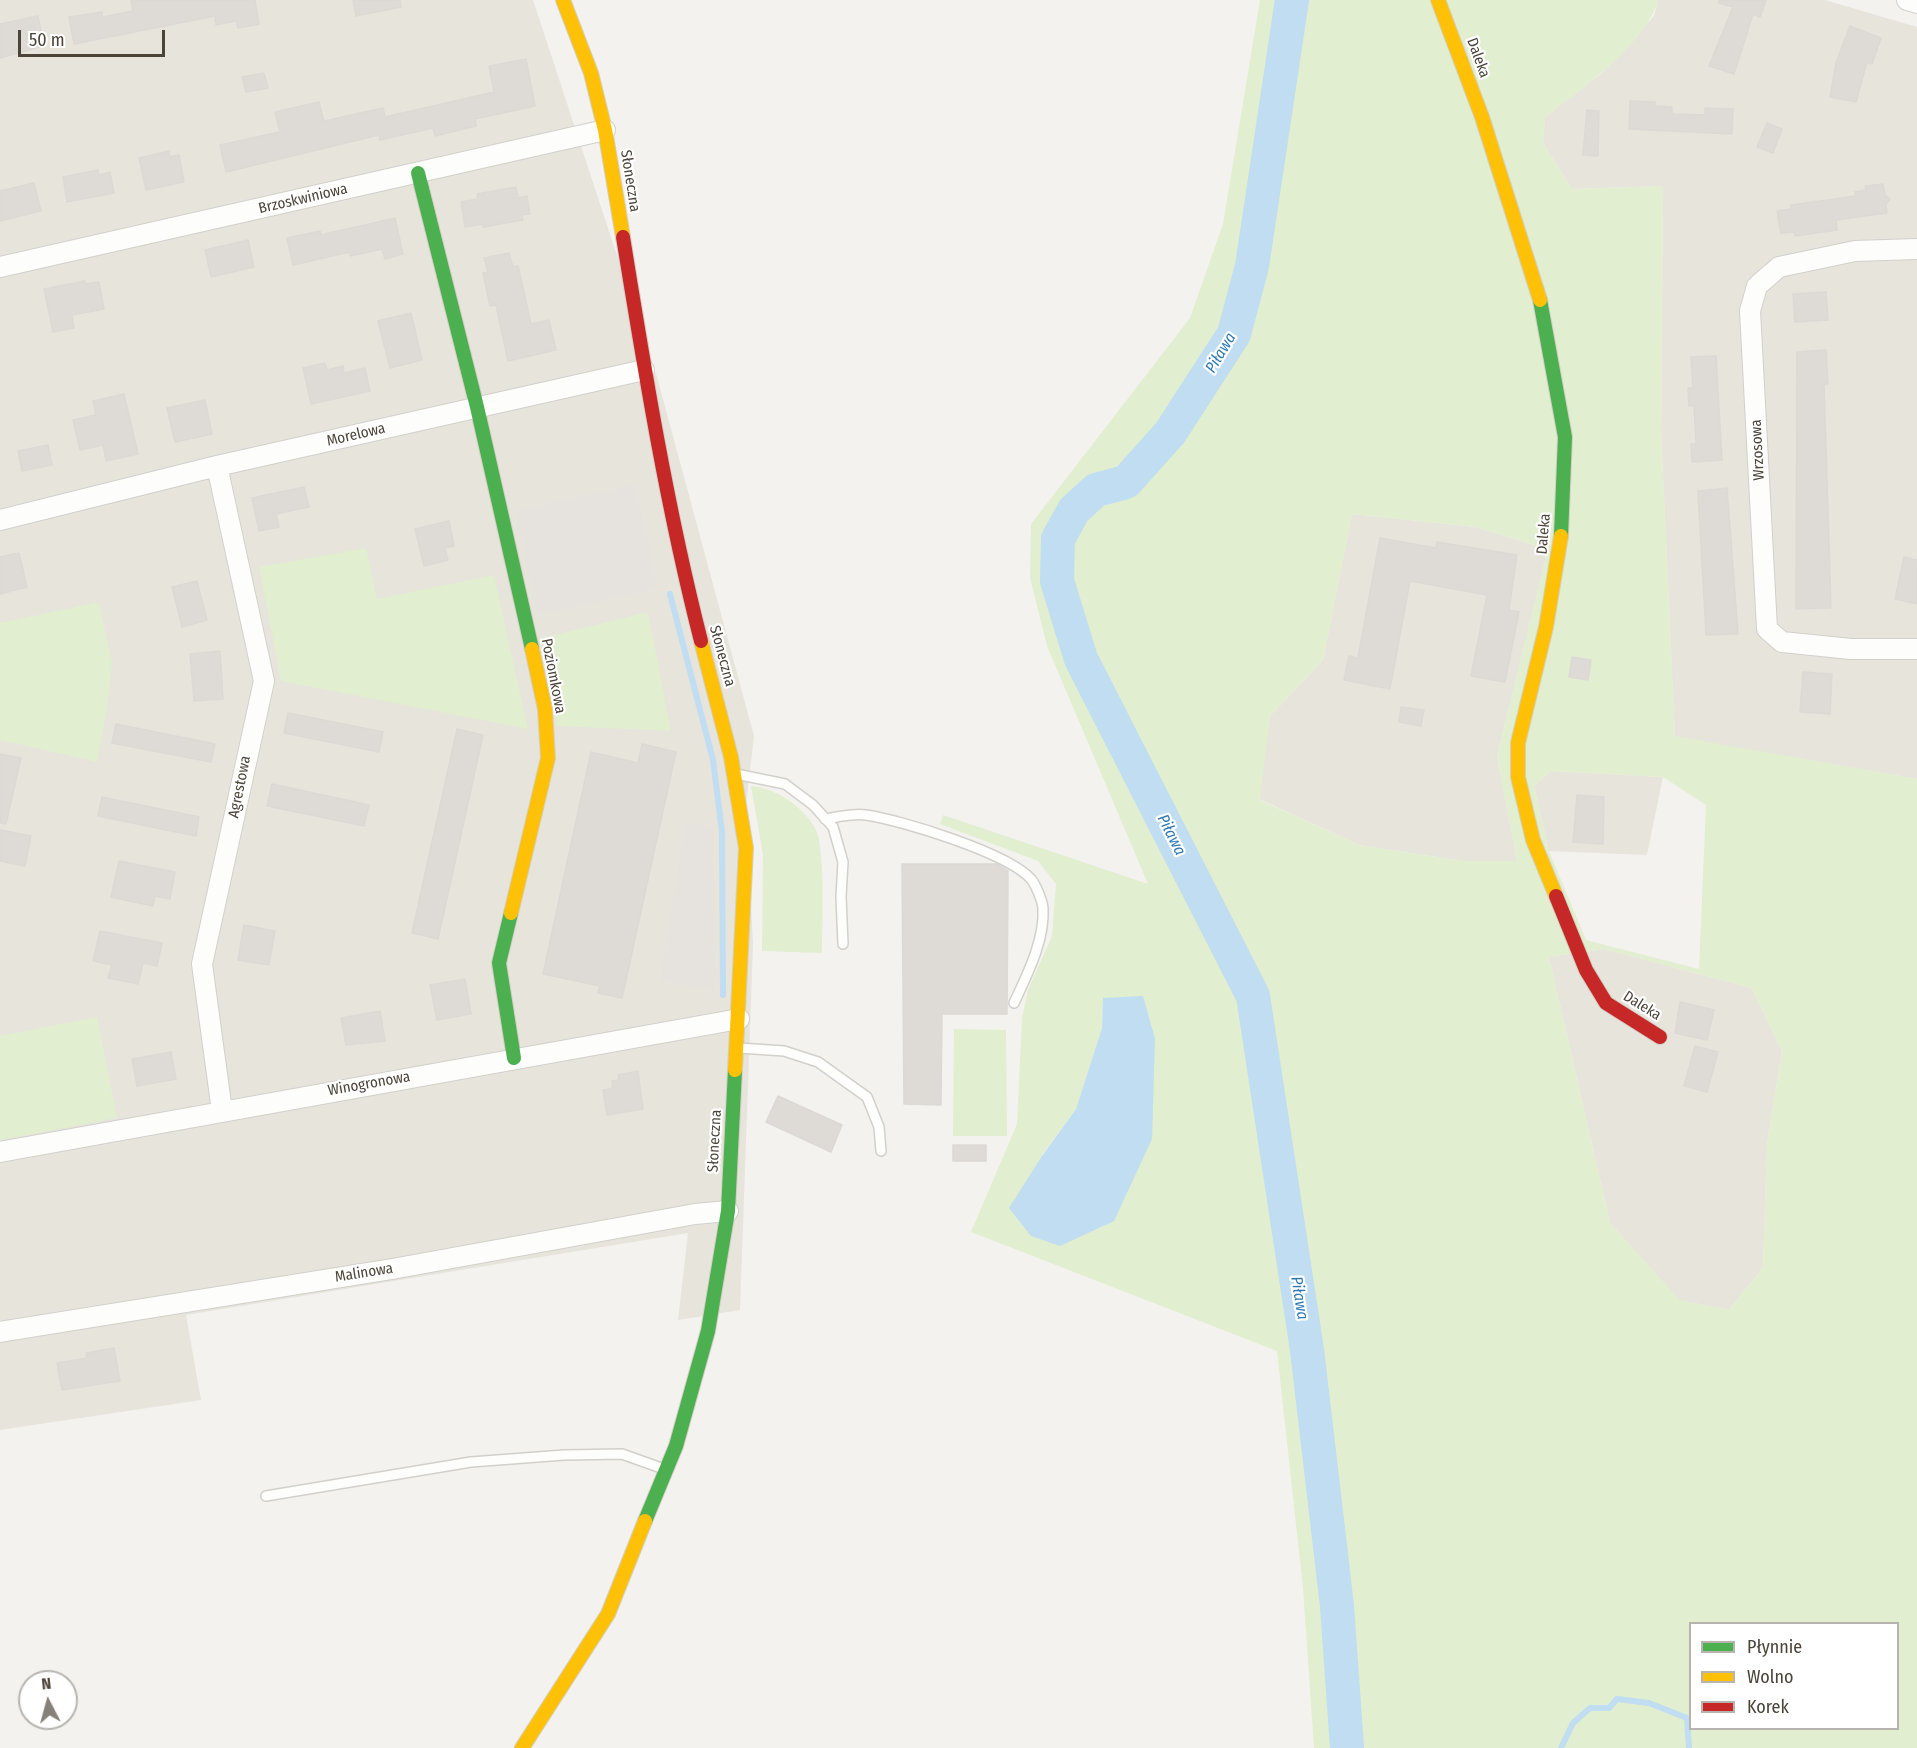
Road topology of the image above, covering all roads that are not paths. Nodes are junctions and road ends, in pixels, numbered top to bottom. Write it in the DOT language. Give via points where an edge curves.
graph roads {
  1 [pos="563,0"];
  2 [pos="1438,0"];
  3 [pos="1907,0"];
  4 [pos="1917,3"];
  5 [pos="605,130"];
  6 [pos="418,173"];
  7 [pos="1917,249"];
  8 [pos="0,267"];
  9 [pos="644,370"];
  10 [pos="477,408"];
  11 [pos="217,466"];
  12 [pos="0,520"];
  13 [pos="1917,650"];
  14 [pos="734,774"];
  15 [pos="825,819"];
  16 [pos="843,944"];
  17 [pos="1014,1004"];
  18 [pos="739,1019"];
  19 [pos="1660,1037"];
  20 [pos="737,1048"];
  21 [pos="514,1058"];
  22 [pos="222,1111"];
  23 [pos="881,1151"];
  24 [pos="0,1152"];
  25 [pos="728,1211"];
  26 [pos="0,1332"];
  27 [pos="666,1470"];
  28 [pos="266,1496"];
  29 [pos="522,1748"];
  1 -- 5 [label="street, Słoneczna" via="591,73"];
  2 -- 19 [label="street, Daleka" via="1482,117 1538,288 1565,437 1561,544 1518,743 1518,777 1533,840 1586,970 1606,1003"];
  3 -- 4 [label="street"];
  5 -- 6 [label="street, Brzoskwiniowa"];
  5 -- 9 [label="street, Słoneczna"];
  6 -- 8 [label="street, Brzoskwiniowa"];
  6 -- 10 [label="street"];
  7 -- 13 [label="street, Wrzosowa" via="1855,251 1779,267 1757,286 1750,311 1767,629 1782,642"];
  9 -- 10 [label="street, Morelowa"];
  9 -- 14 [label="street, Słoneczna" via="679,556"];
  10 -- 11 [label="street, Morelowa"];
  10 -- 21 [label="street, Poziomkowa" via="545,709 548,758 500,963"];
  11 -- 12 [label="street, Morelowa"];
  11 -- 22 [label="street, Agrestowa" via="264,681 202,964"];
  14 -- 15 [label="lane" via="785,784"];
  14 -- 18 [label="street, Słoneczna" via="746,848"];
  15 -- 16 [label="lane" via="833,827 843,862"];
  15 -- 17 [label="lane" via="864,814 896,822 986,852 1032,880 1043,907 1041,931"];
  18 -- 20 [label="street, Słoneczna"];
  18 -- 21 [label="street, Winogronowa"];
  20 -- 23 [label="lane" via="784,1051 818,1062 867,1097 879,1127"];
  20 -- 25 [label="street, Słoneczna"];
  21 -- 22 [label="street, Winogronowa"];
  22 -- 24 [label="street, Winogronowa"];
  25 -- 26 [label="street, Malinowa"];
  25 -- 27 [label="street, Słoneczna" via="708,1331"];
  27 -- 28 [label="lane" via="622,1454 552,1456 471,1462"];
  27 -- 29 [label="street, Słoneczna" via="608,1614"];
}
